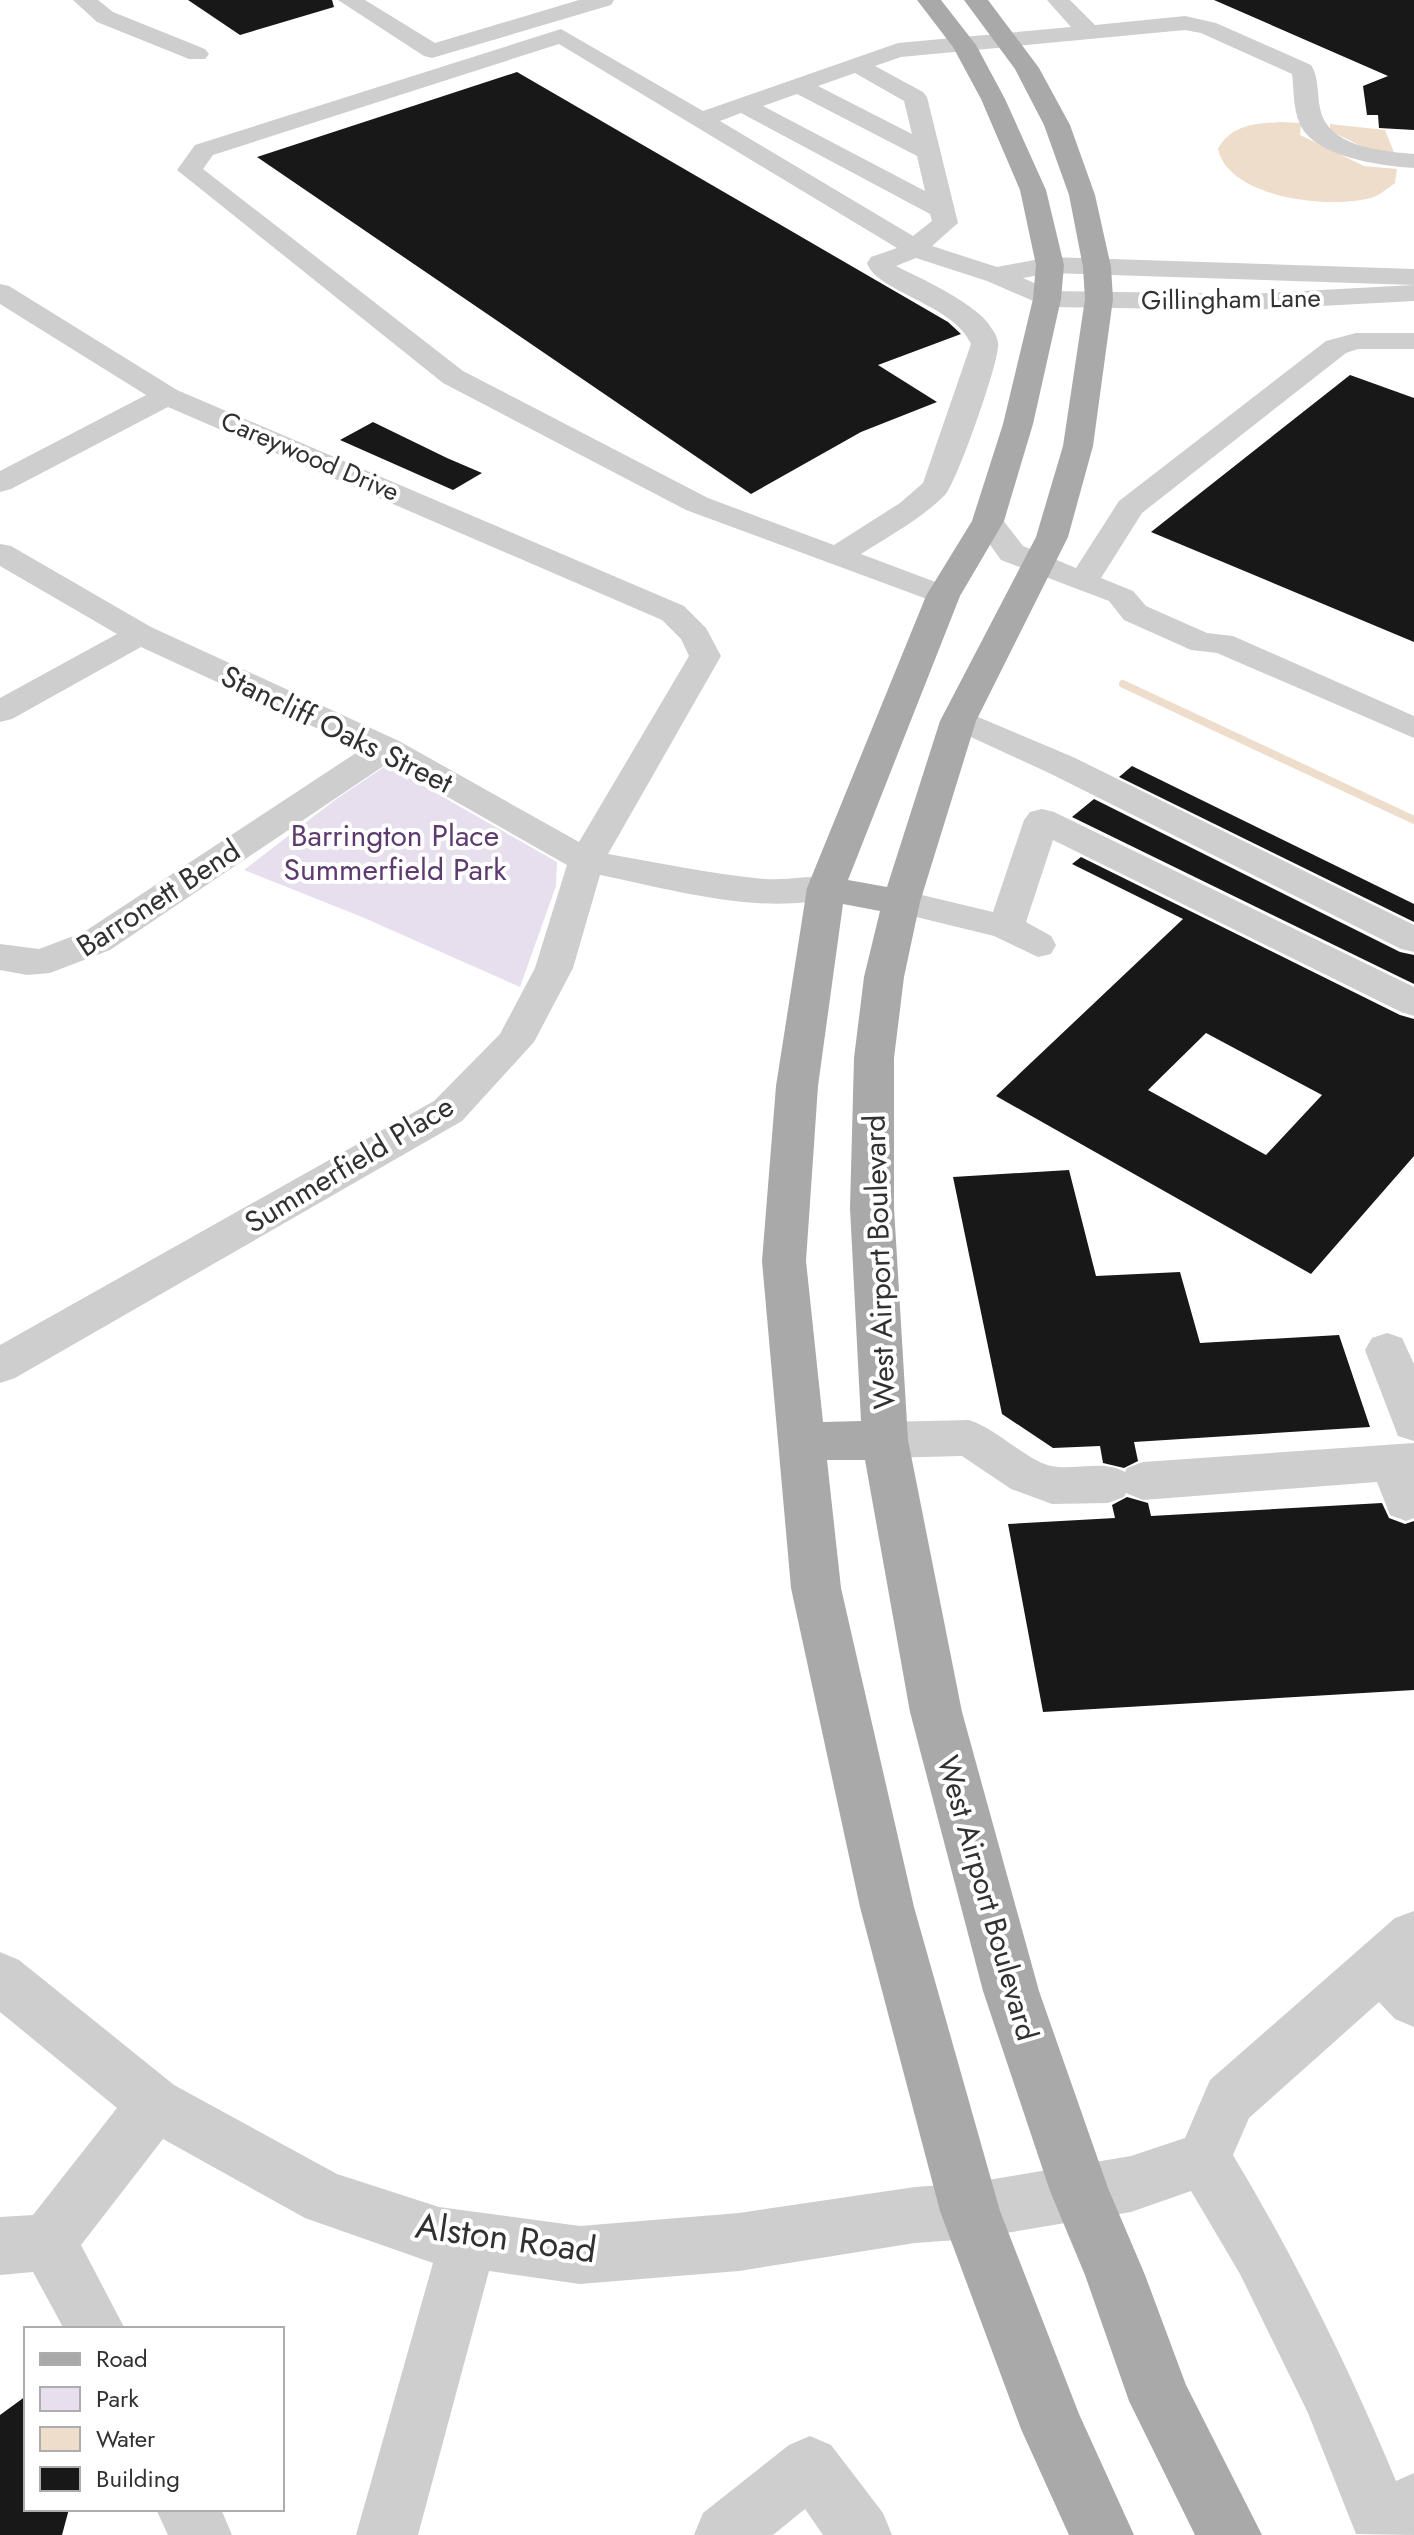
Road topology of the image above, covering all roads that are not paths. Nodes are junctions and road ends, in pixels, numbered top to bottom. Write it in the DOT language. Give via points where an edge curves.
graph roads {
  1 [pos="84,0"];
  2 [pos="349,0"];
  3 [pos="603,0"];
  4 [pos="929,0"];
  5 [pos="976,0"];
  6 [pos="1058,0"];
  7 [pos="158,14"];
  8 [pos="435,26"];
  9 [pos="130,27"];
  10 [pos="1090,33"];
  11 [pos="406,35"];
  12 [pos="1007,41"];
  13 [pos="964,45"];
  14 [pos="197,54"];
  15 [pos="857,65"];
  16 [pos="798,85"];
  17 [pos="744,105"];
  18 [pos="699,120"];
  19 [pos="929,153"];
  20 [pos="1414,161"];
  21 [pos="939,209"];
  22 [pos="915,248"];
  23 [pos="1050,265"];
  24 [pos="996,275"];
  25 [pos="1414,277"];
  26 [pos="1098,283"];
  27 [pos="0,292"];
  28 [pos="1414,293"];
  29 [pos="1047,299"];
  30 [pos="1414,341"];
  31 [pos="167,396"];
  32 [pos="0,483"];
  33 [pos="988,521"];
  34 [pos="0,553"];
  35 [pos="837,556"];
  36 [pos="1038,565"];
  37 [pos="1083,582"];
  38 [pos="634,594"];
  39 [pos="943,596"];
  40 [pos="140,634"];
  41 [pos="897,707"];
  42 [pos="0,712"];
  43 [pos="959,719"];
  44 [pos="1414,728"];
  45 [pos="387,748"];
  46 [pos="1061,765"];
  47 [pos="1042,820"];
  48 [pos="586,861"];
  49 [pos="826,888"];
  50 [pos="901,902"];
  51 [pos="1006,927"];
  52 [pos="1414,940"];
  53 [pos="1038,945"];
  54 [pos="0,957"];
  55 [pos="1414,1003"];
  56 [pos="1387,1350"];
  57 [pos="0,1366"];
  58 [pos="1414,1423"];
  59 [pos="885,1440"];
  60 [pos="801,1442"];
  61 [pos="1405,1475"];
  62 [pos="1403,1968"];
  63 [pos="0,1978"];
  64 [pos="155,2104"];
  65 [pos="1204,2159"];
  66 [pos="1080,2191"];
  67 [pos="970,2211"];
  68 [pos="469,2238"];
  69 [pos="24,2244"];
  70 [pos="94,2327"];
  71 [pos="1414,2504"];
  72 [pos="188,2511"];
  73 [pos="201,2535"];
  74 [pos="387,2535"];
  75 [pos="725,2535"];
  76 [pos="861,2535"];
  77 [pos="1102,2535"];
  78 [pos="1230,2535"];
  1 -- 9 [label="street" via="105,17"];
  2 -- 11 [label="street"];
  3 -- 11 [label="street" via="432,51"];
  4 -- 13 [label="main road"];
  5 -- 12 [label="main road, West Airport Boulevard"];
  6 -- 10 [label="street"];
  7 -- 9 [label="street"];
  8 -- 11 [label="street"];
  9 -- 14 [label="street"];
  10 -- 12 [label="street"];
  10 -- 20 [label="street" via="1185,23 1208,28 1303,70 1312,126 1324,136 1369,157"];
  12 -- 13 [label="street"];
  12 -- 26 [label="main road, West Airport Boulevard" via="1057,125 1082,195"];
  13 -- 15 [label="street" via="898,50"];
  13 -- 23 [label="main road" via="1033,190"];
  15 -- 16 [label="street"];
  15 -- 19 [label="street" via="915,97"];
  16 -- 17 [label="street"];
  16 -- 19 [label="street"];
  17 -- 18 [label="street"];
  17 -- 21 [label="street"];
  18 -- 22 [label="street"];
  18 -- 35 [label="street" via="561,36 204,150 189,170 453,377 697,504"];
  19 -- 21 [label="street"];
  21 -- 22 [label="street" via="945,223"];
  22 -- 24 [label="street"];
  22 -- 35 [label="street" via="880,263 882,270 968,319 985,344 936,487"];
  23 -- 24 [label="street, Gillingham Lane"];
  23 -- 26 [label="street, Gillingham Lane"];
  23 -- 29 [label="main road"];
  24 -- 29 [label="street"];
  25 -- 26 [label="street, Gillingham Lane"];
  26 -- 28 [label="street, Gillingham Lane" via="1249,302"];
  26 -- 29 [label="street, Gillingham Lane"];
  26 -- 36 [label="main road, West Airport Boulevard" via="1078,446 1052,537"];
  27 -- 31 [label="street, Careywood Drive"];
  29 -- 33 [label="main road" via="1018,424"];
  30 -- 37 [label="street" via="1356,341 1336,347 1130,507"];
  31 -- 32 [label="street"];
  31 -- 38 [label="street, Careywood Drive"];
  33 -- 36 [label="street" via="1012,553"];
  33 -- 39 [label="main road"];
  34 -- 40 [label="street, Stancliff Oaks Street"];
  35 -- 39 [label="street"];
  36 -- 37 [label="street"];
  36 -- 43 [label="main road, West Airport Boulevard"];
  37 -- 44 [label="street" via="1202,643 1222,643"];
  38 -- 48 [label="street, Summerfield Place" via="673,613 695,635 705,656"];
  39 -- 41 [label="main road"];
  40 -- 42 [label="street"];
  40 -- 45 [label="street, Stancliff Oaks Street"];
  41 -- 43 [label="main road"];
  41 -- 49 [label="main road"];
  43 -- 46 [label="street"];
  43 -- 50 [label="main road, West Airport Boulevard"];
  45 -- 48 [label="street, Stancliff Oaks Street"];
  45 -- 54 [label="street, Barronett Bend" via="97,941 62,959 36,963"];
  46 -- 47 [label="street"];
  46 -- 52 [label="street"];
  47 -- 51 [label="street"];
  47 -- 55 [label="street"];
  48 -- 49 [label="street, Stancliff Oaks Street" via="726,887"];
  48 -- 57 [label="street, Summerfield Place" via="554,968 515,1042 448,1111"];
  49 -- 50 [label="main road"];
  49 -- 60 [label="main road" via="797,1086 784,1261"];
  50 -- 51 [label="street"];
  50 -- 59 [label="main road, West Airport Boulevard" via="874,1058 872,1208"];
  51 -- 53 [label="street"];
  56 -- 58 [label="street"];
  59 -- 60 [label="main road"];
  59 -- 61 [label="street" via="969,1438 1027,1476 1052,1485"];
  59 -- 66 [label="main road, West Airport Boulevard" via="940,1727 1011,1991"];
  60 -- 67 [label="main road" via="816,1588 887,1907"];
  62 -- 65 [label="street" via="1229,2099"];
  63 -- 64 [label="street, Alston Road"];
  64 -- 68 [label="street, Alston Road" via="325,2198 439,2236"];
  64 -- 69 [label="street"];
  65 -- 66 [label="street, Alston Road" via="1131,2184"];
  65 -- 71 [label="street" via="1267,2268 1330,2395 1378,2512 1397,2520"];
  66 -- 67 [label="street, Alston Road"];
  66 -- 78 [label="main road, West Airport Boulevard" via="1160,2401"];
  67 -- 68 [label="street, Alston Road" via="739,2242 580,2255"];
  67 -- 77 [label="main road" via="1053,2429"];
  68 -- 74 [label="street"];
  69 -- 70 [label="street"];
  72 -- 73 [label="street"];
  75 -- 76 [label="street" via="810,2466"];
}
